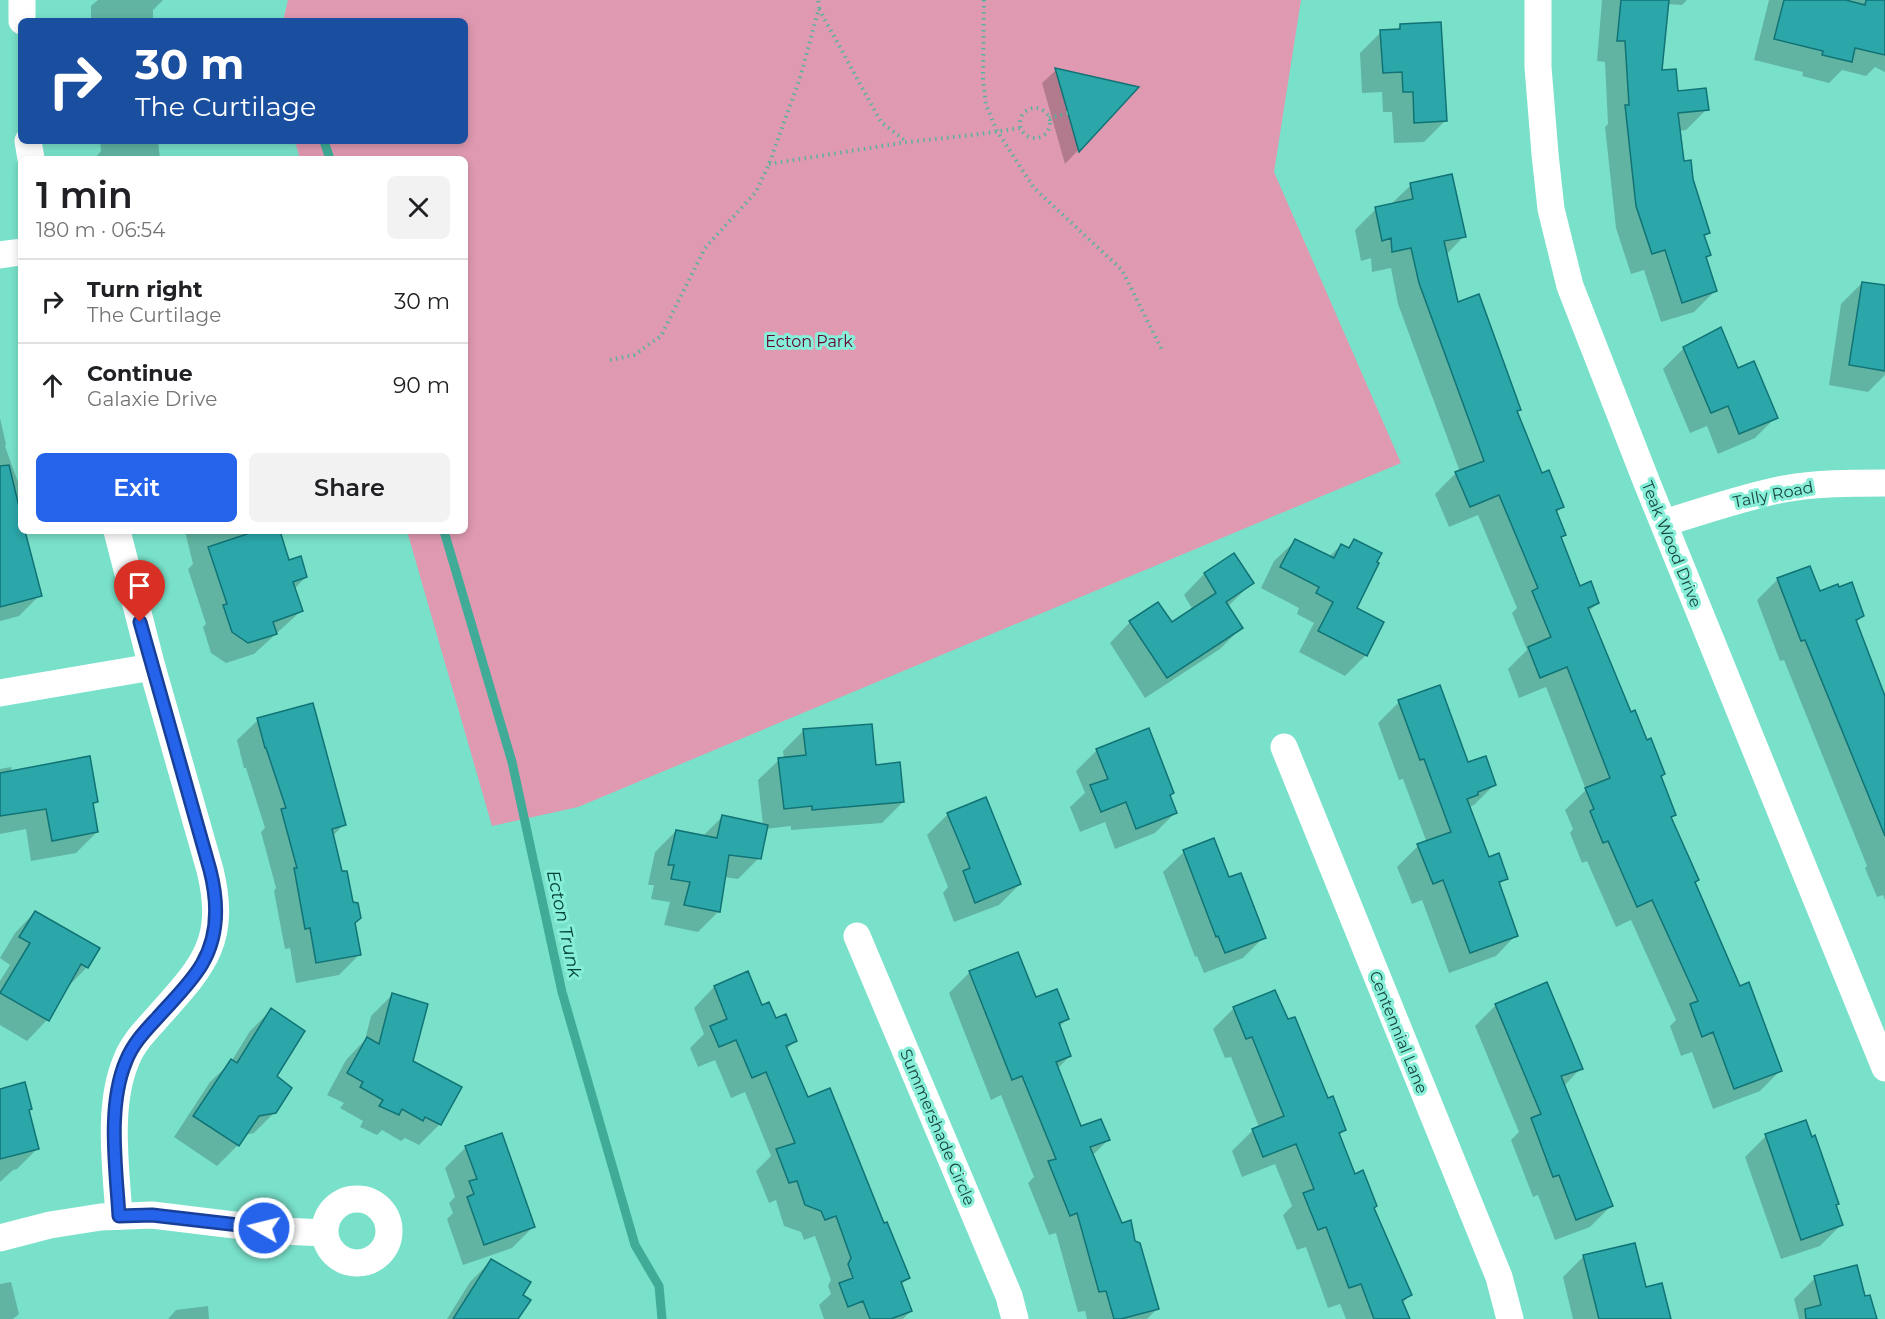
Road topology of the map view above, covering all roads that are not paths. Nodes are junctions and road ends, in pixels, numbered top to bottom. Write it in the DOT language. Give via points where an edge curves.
graph roads {
  1 [pos="22,0"];
  2 [pos="1538,0"];
  3 [pos="22,18"];
  4 [pos="18,252"];
  5 [pos="0,255"];
  6 [pos="1885,483"];
  7 [pos="1664,523"];
  8 [pos="118,534"];
  9 [pos="152,667"];
  10 [pos="0,693"];
  11 [pos="1284,747"];
  12 [pos="857,936"];
  13 [pos="1885,1068"];
  14 [pos="119,1216"];
  15 [pos="324,1233"];
  16 [pos="0,1238"];
  17 [pos="1016,1319"];
  18 [pos="1510,1319"];
  1 -- 3 [label="street"];
  2 -- 7 [label="street, Teak Wood Drive" via="1538,67 1554,220 1570,286"];
  4 -- 5 [label="street"];
  6 -- 7 [label="street, Tally Road" via="1784,489"];
  7 -- 13 [label="street, Teak Wood Drive"];
  8 -- 9 [label="street"];
  9 -- 10 [label="street"];
  9 -- 14 [label="street" via="215,888 215,927 202,964 135,1043 120,1076 115,1102"];
  11 -- 18 [label="street, Centennial Lane" via="1499,1277"];
  12 -- 17 [label="street, Summershade Circle"];
  14 -- 15 [label="street" via="152,1215"];
  14 -- 16 [label="street" via="50,1225"];
}
